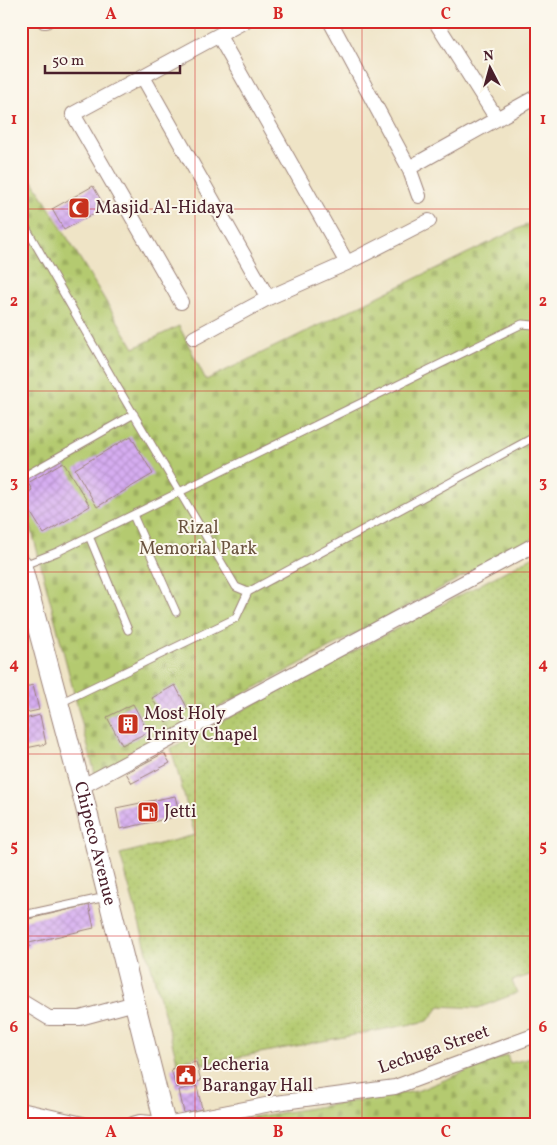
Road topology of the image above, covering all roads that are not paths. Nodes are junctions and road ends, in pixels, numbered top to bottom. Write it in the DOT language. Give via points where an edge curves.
graph roads {
  1 [pos="245,21"];
  2 [pos="330,21"];
  3 [pos="435,21"];
  4 [pos="219,36"];
  5 [pos="143,77"];
  6 [pos="536,97"];
  7 [pos="497,119"];
  8 [pos="409,168"];
  9 [pos="419,196"];
  10 [pos="21,219"];
  11 [pos="429,221"];
  12 [pos="347,263"];
  13 [pos="268,298"];
  14 [pos="181,302"];
  15 [pos="536,328"];
  16 [pos="194,338"];
  17 [pos="134,414"];
  18 [pos="536,436"];
  19 [pos="21,478"];
  20 [pos="181,492"];
  21 [pos="133,515"];
  22 [pos="89,536"];
  23 [pos="536,544"];
  24 [pos="22,565"];
  25 [pos="248,592"];
  26 [pos="26,595"];
  27 [pos="176,612"];
  28 [pos="128,630"];
  29 [pos="59,703"];
  30 [pos="81,787"];
  31 [pos="108,897"];
  32 [pos="28,914"];
  33 [pos="21,1001"];
  34 [pos="135,1004"];
  35 [pos="536,1035"];
  36 [pos="21,1110"];
  37 [pos="83,1124"];
  38 [pos="133,1124"];
  39 [pos="165,1124"];
  1 -- 4 [label="street"];
  2 -- 8 [label="street"];
  3 -- 7 [label="street"];
  4 -- 5 [label="street"];
  4 -- 12 [label="street"];
  5 -- 13 [label="street"];
  5 -- 14 [label="street" via="73,114"];
  6 -- 7 [label="street"];
  7 -- 8 [label="street"];
  8 -- 9 [label="street"];
  10 -- 17 [label="lane"];
  11 -- 12 [label="street"];
  12 -- 13 [label="street"];
  13 -- 16 [label="street"];
  15 -- 20 [label="lane" via="522,324"];
  17 -- 19 [label="lane"];
  17 -- 20 [label="lane"];
  18 -- 25 [label="lane"];
  20 -- 21 [label="lane"];
  20 -- 25 [label="lane" via="236,587"];
  21 -- 22 [label="lane"];
  21 -- 27 [label="lane"];
  22 -- 24 [label="lane"];
  22 -- 28 [label="lane"];
  23 -- 30 [label="street"];
  24 -- 26 [label="main road, Chipeco Avenue"];
  25 -- 29 [label="lane" via="236,618"];
  26 -- 29 [label="main road, Chipeco Avenue"];
  29 -- 30 [label="main road, Chipeco Avenue"];
  30 -- 31 [label="main road, Chipeco Avenue"];
  31 -- 32 [label="lane"];
  31 -- 34 [label="main road, Chipeco Avenue"];
  33 -- 34 [label="street" via="49,1018 80,1018"];
  34 -- 39 [label="main road, Chipeco Avenue"];
  35 -- 39 [label="street, Lechuga Street" via="395,1087 276,1103"];
  36 -- 37 [label="street"];
  38 -- 39 [label="street, Lechuga Street"];
}
